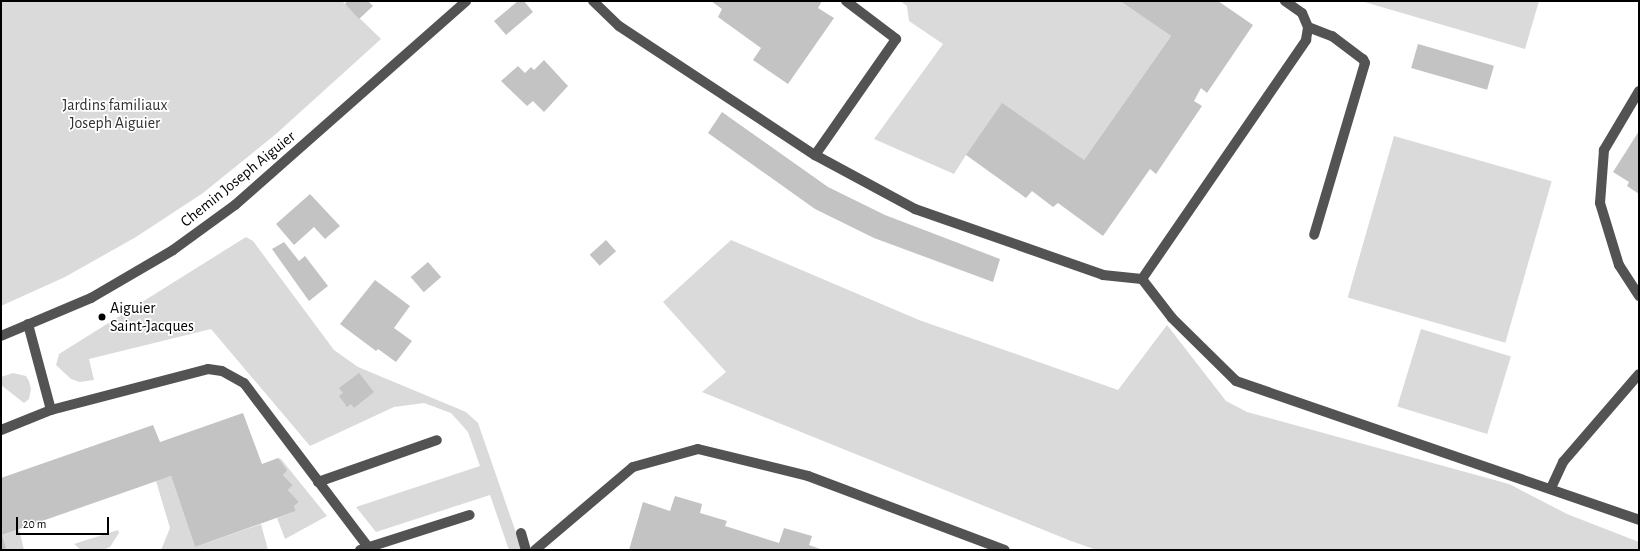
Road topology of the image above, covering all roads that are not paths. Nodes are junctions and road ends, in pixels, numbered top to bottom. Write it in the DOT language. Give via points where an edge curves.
graph roads {
  1 [pos="592,1"];
  2 [pos="846,1"];
  3 [pos="1285,1"];
  4 [pos="463,2"];
  5 [pos="1308,27"];
  6 [pos="1639,91"];
  7 [pos="815,155"];
  8 [pos="1314,235"];
  9 [pos="1142,279"];
  10 [pos="1639,296"];
  11 [pos="28,324"];
  12 [pos="1,336"];
  13 [pos="1639,374"];
  14 [pos="51,410"];
  15 [pos="1,430"];
  16 [pos="437,440"];
  17 [pos="318,482"];
  18 [pos="1551,488"];
  19 [pos="470,515"];
  20 [pos="1639,520"];
  21 [pos="520,533"];
  22 [pos="364,549"];
  23 [pos="526,550"];
  24 [pos="536,550"];
  25 [pos="1005,550"];
  1 -- 7 [label="street" via="619,26"];
  2 -- 7 [label="street" via="896,39"];
  3 -- 5 [label="street" via="1302,13"];
  4 -- 11 [label="street, Chemin Joseph Aiguier" via="235,205 173,250 91,298"];
  5 -- 8 [label="street" via="1332,36 1363,59 1364,63"];
  5 -- 9 [label="street" via="1306,40"];
  6 -- 10 [label="street" via="1604,150 1600,203 1619,265"];
  7 -- 9 [label="street" via="915,209 1103,275"];
  9 -- 18 [label="street" via="1172,318 1224,372 1236,381"];
  11 -- 12 [label="street, Chemin Joseph Aiguier"];
  11 -- 14 [label="street"];
  13 -- 18 [label="street" via="1563,462"];
  14 -- 15 [label="street"];
  14 -- 17 [label="street" via="208,369 222,371 244,384"];
  16 -- 17 [label="street"];
  17 -- 22 [label="street"];
  18 -- 20 [label="street"];
  19 -- 22 [label="street"];
  21 -- 23 [label="street"];
  24 -- 25 [label="street" via="633,467 698,449 808,476"];
}
